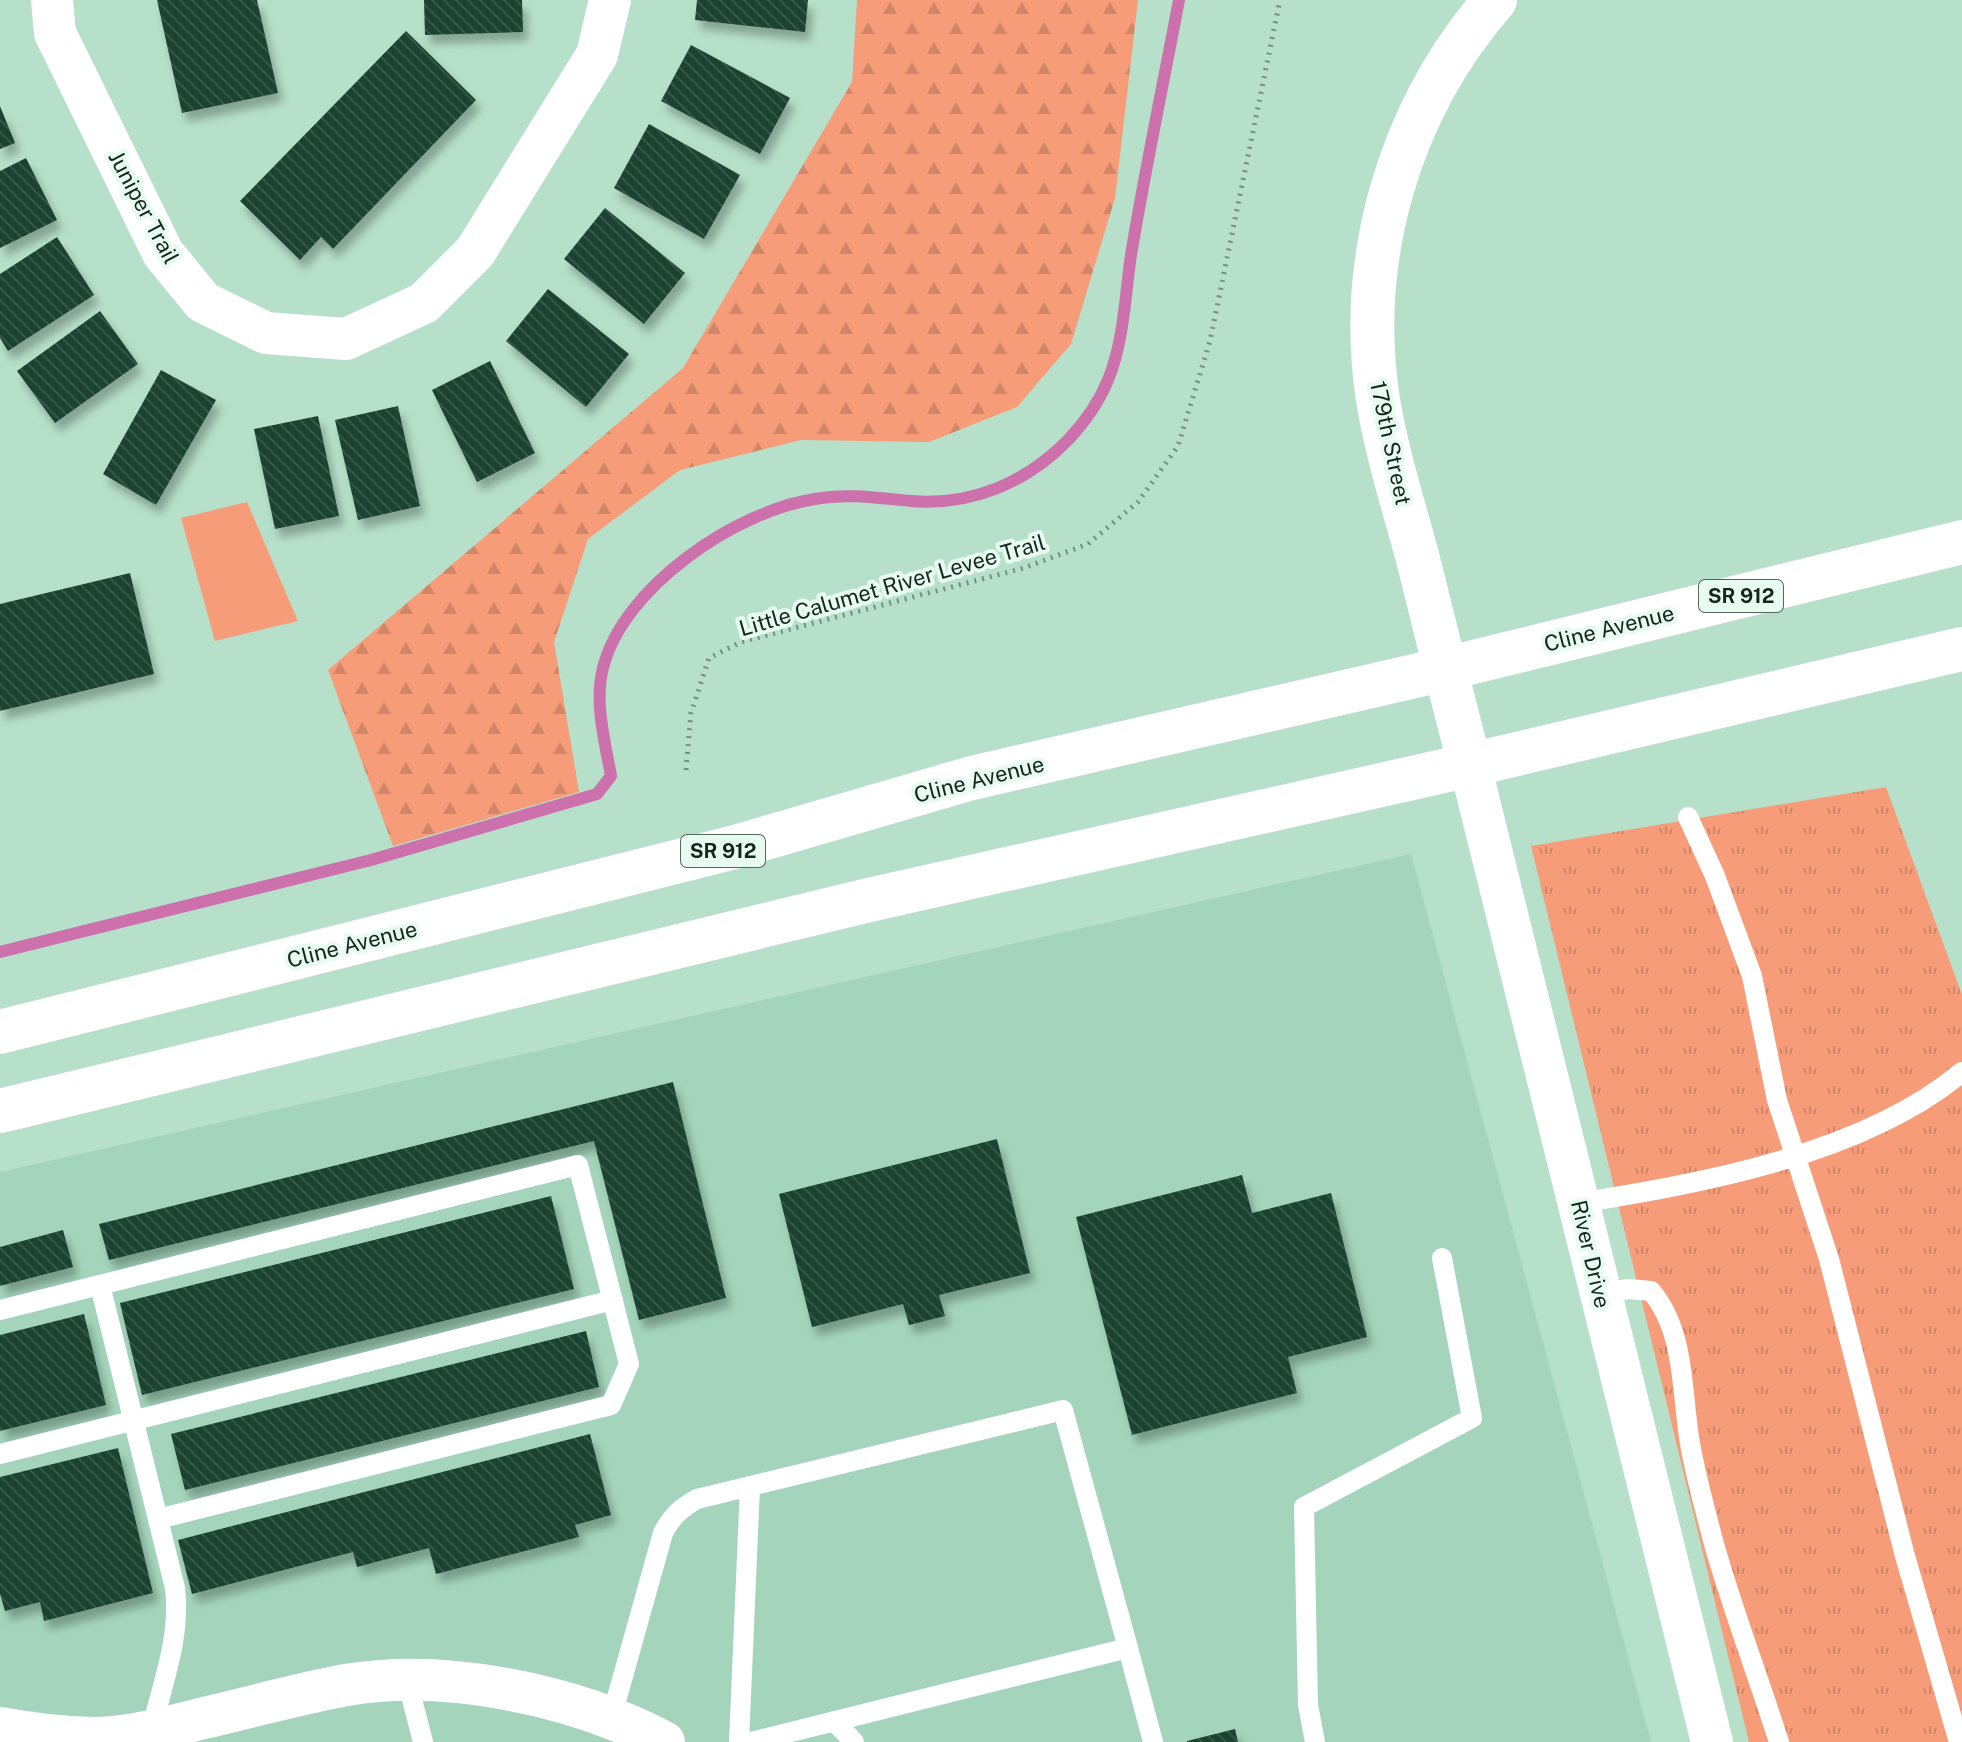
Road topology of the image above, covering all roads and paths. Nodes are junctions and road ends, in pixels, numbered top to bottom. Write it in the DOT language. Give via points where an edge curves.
graph roads {
  1 [pos="52,0"];
  2 [pos="610,0"];
  3 [pos="1280,0"];
  4 [pos="1493,1"];
  5 [pos="1962,542"];
  6 [pos="1962,649"];
  7 [pos="1445,669"];
  8 [pos="1470,765"];
  9 [pos="686,770"];
  10 [pos="1688,817"];
  11 [pos="0,1032"];
  12 [pos="1962,1072"];
  13 [pos="0,1111"];
  14 [pos="1794,1155"];
  15 [pos="1579,1203"];
  16 [pos="1442,1258"];
  17 [pos="100,1285"];
  18 [pos="1600,1293"];
  19 [pos="613,1300"];
  20 [pos="0,1310"];
  21 [pos="134,1420"];
  22 [pos="0,1454"];
  23 [pos="750,1486"];
  24 [pos="158,1519"];
  25 [pos="1128,1648"];
  26 [pos="407,1680"];
  27 [pos="611,1719"];
  28 [pos="834,1721"];
  29 [pos="0,1728"];
  30 [pos="152,1737"];
  31 [pos="423,1742"];
  32 [pos="664,1742"];
  33 [pos="739,1742"];
  34 [pos="751,1742"];
  35 [pos="854,1742"];
  36 [pos="1153,1742"];
  37 [pos="1315,1742"];
  38 [pos="1712,1742"];
  39 [pos="1779,1742"];
  40 [pos="1959,1742"];
  1 -- 2 [label="street, Juniper Trail" via="55,33 163,253 203,302 266,333 346,339 424,303 475,252 597,55"];
  3 -- 9 [label="path, Little Calumet River Levee Trail" via="1210,341 1178,446 1138,502 1088,544 1024,568 741,642 709,658 691,713"];
  4 -- 7 [label="main road, 179th Street" via="1429,93 1406,144 1378,251 1373,309 1378,401"];
  5 -- 7 [label="main road, Cline Avenue / SR 912"];
  6 -- 8 [label="main road"];
  7 -- 8 [label="main road, 179th Street"];
  7 -- 11 [label="main road, Cline Avenue / SR 912" via="972,778 735,847"];
  8 -- 13 [label="main road" via="869,900"];
  8 -- 15 [label="street, River Drive"];
  10 -- 14 [label="lane" via="1752,976"];
  12 -- 14 [label="lane" via="1876,1125"];
  14 -- 15 [label="lane" via="1704,1180"];
  14 -- 40 [label="lane" via="1829,1259"];
  15 -- 18 [label="street, River Drive"];
  16 -- 37 [label="lane" via="1472,1418 1304,1507 1308,1705"];
  17 -- 19 [label="lane" via="578,1165"];
  17 -- 20 [label="lane"];
  17 -- 21 [label="lane"];
  18 -- 38 [label="street, River Drive"];
  18 -- 39 [label="lane" via="1651,1291 1671,1327 1714,1544"];
  19 -- 21 [label="lane"];
  19 -- 24 [label="lane" via="629,1364 611,1405"];
  21 -- 22 [label="lane"];
  21 -- 24 [label="lane"];
  23 -- 25 [label="lane" via="1063,1410"];
  23 -- 27 [label="lane" via="697,1499 670,1520"];
  23 -- 33 [label="lane"];
  24 -- 30 [label="lane" via="178,1612"];
  25 -- 28 [label="lane"];
  25 -- 36 [label="lane"];
  26 -- 27 [label="street" via="520,1693"];
  26 -- 30 [label="street" via="349,1685"];
  26 -- 31 [label="lane"];
  27 -- 32 [label="street"];
  28 -- 34 [label="lane"];
  28 -- 35 [label="lane"];
  29 -- 30 [label="street" via="43,1736"];
}
